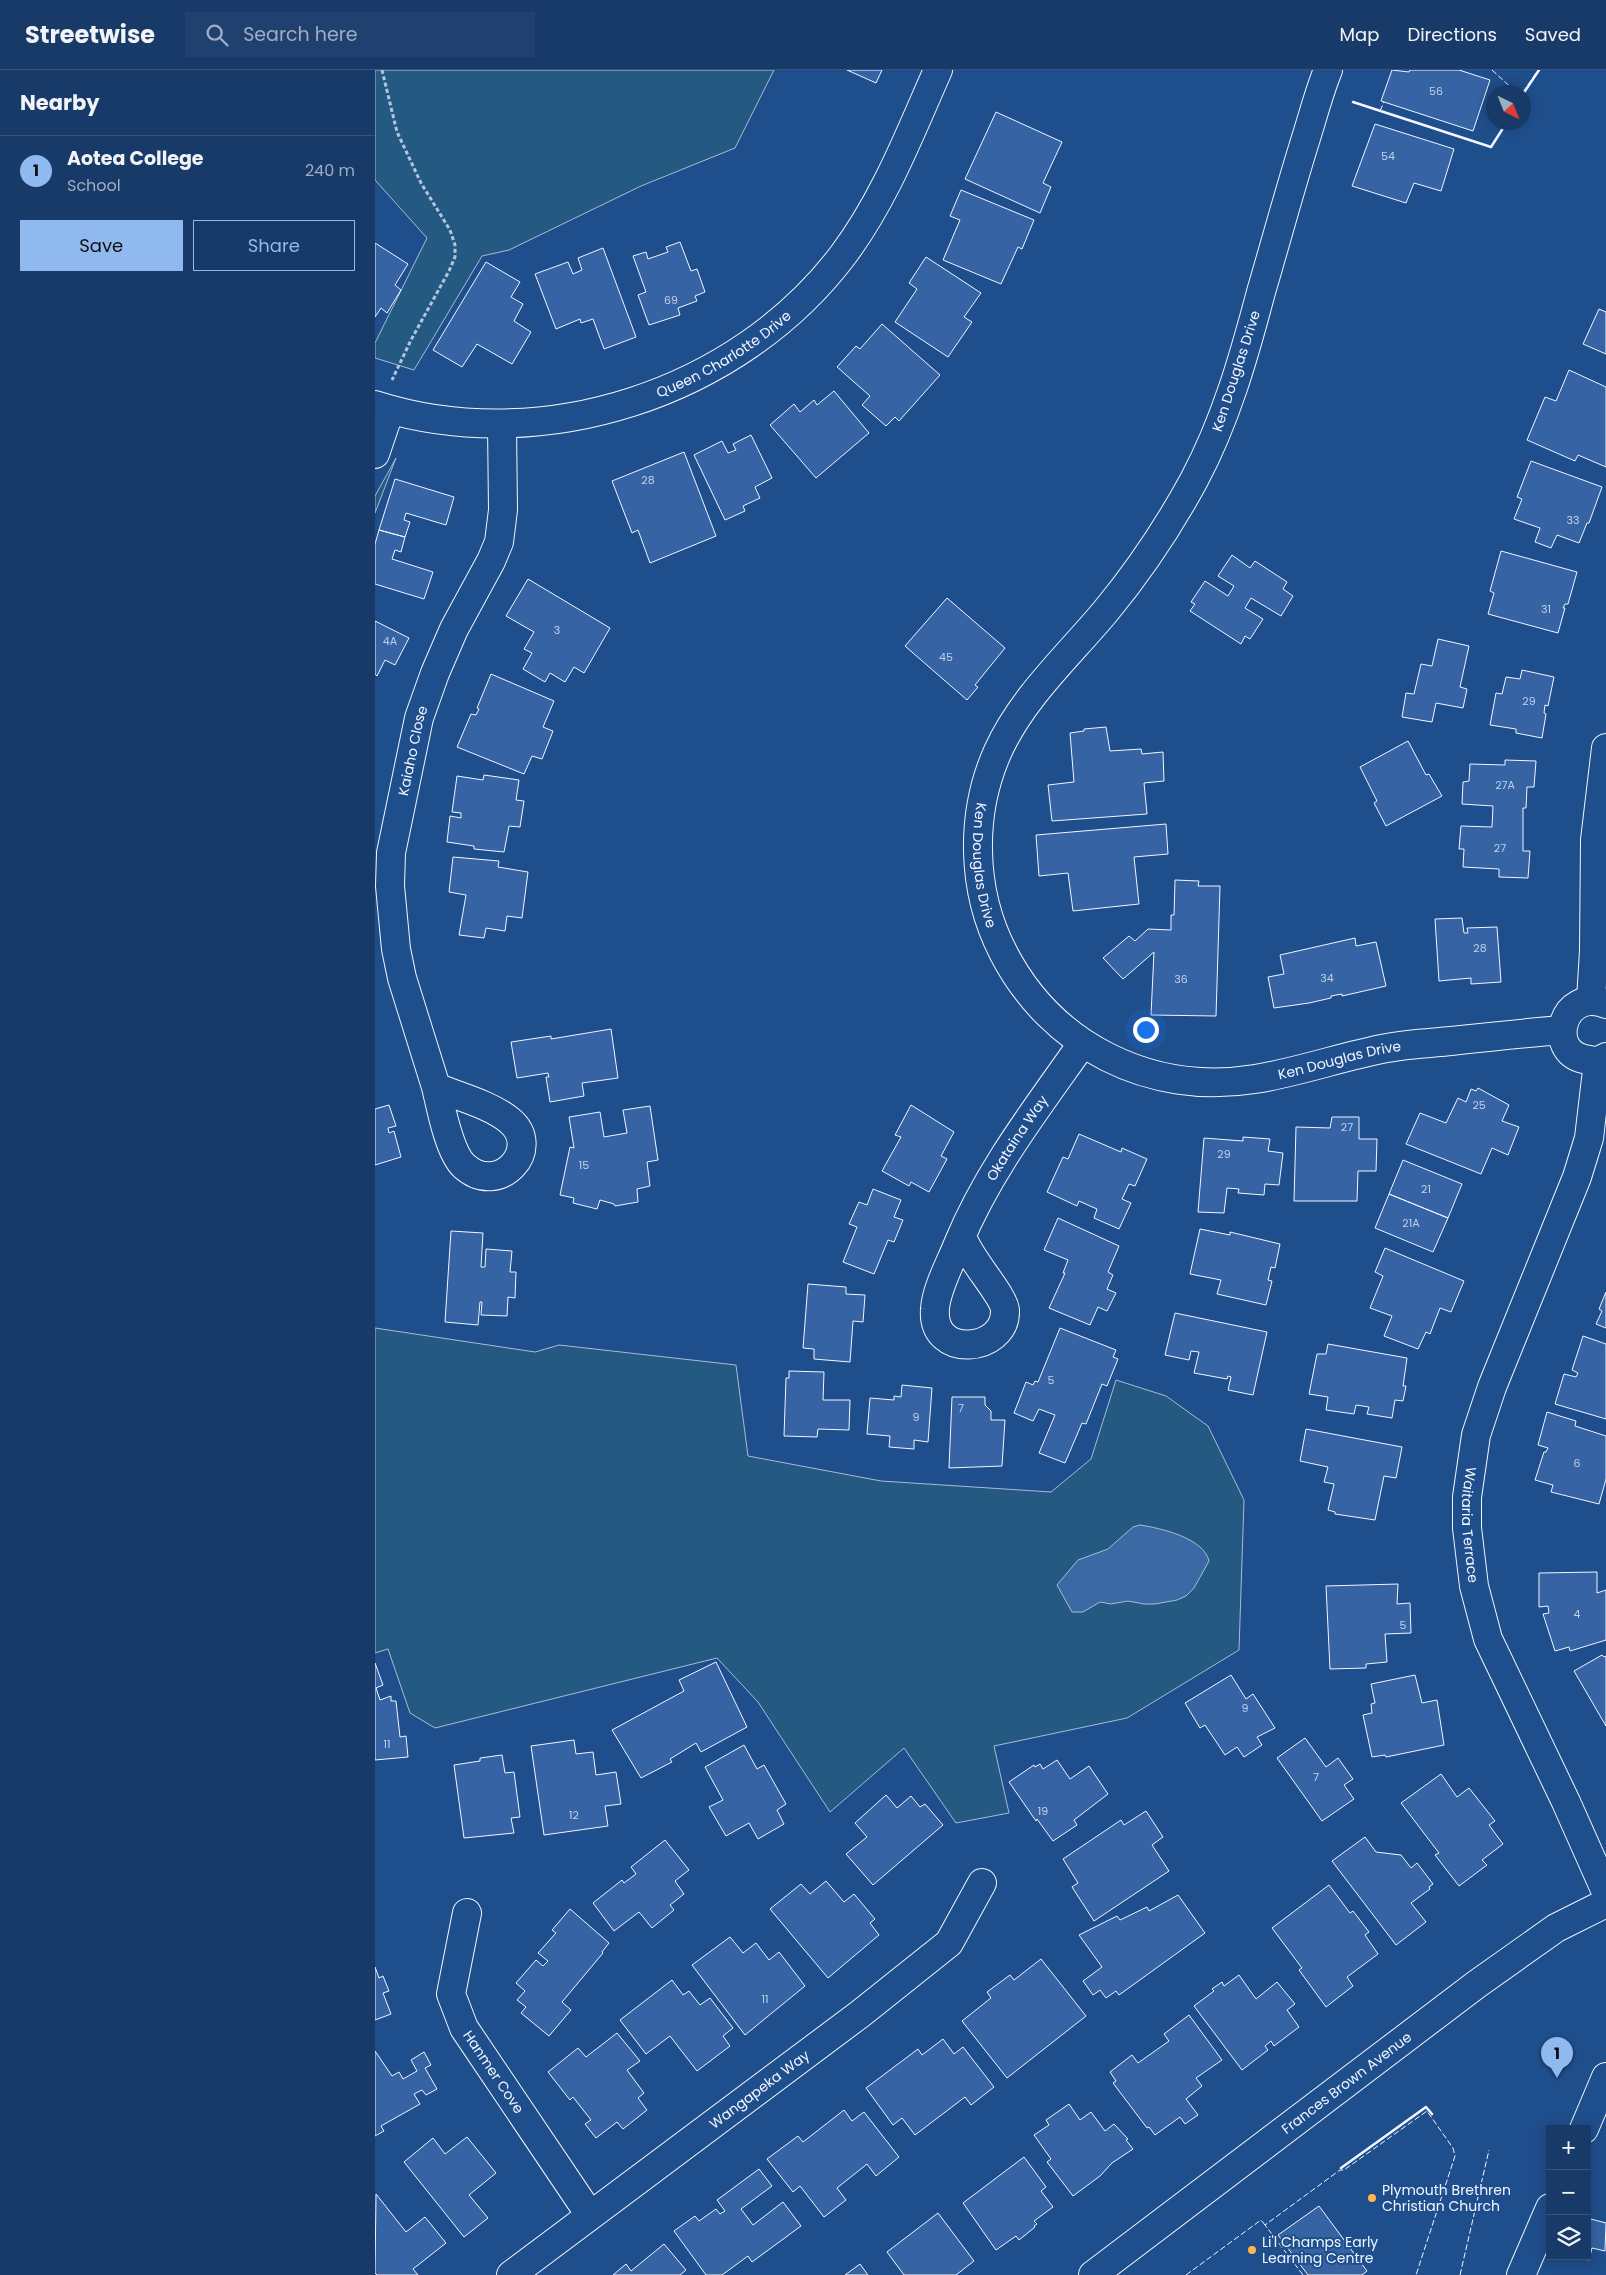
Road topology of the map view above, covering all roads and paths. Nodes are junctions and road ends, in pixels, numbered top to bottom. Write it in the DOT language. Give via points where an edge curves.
graph roads {
  1 [pos="382,70"];
  2 [pos="938,70"];
  3 [pos="1328,70"];
  4 [pos="383,408"];
  5 [pos="502,424"];
  6 [pos="375,454"];
  7 [pos="1606,748"];
  8 [pos="1599,1002"];
  9 [pos="1562,1030"];
  10 [pos="1082,1044"];
  11 [pos="1602,1060"];
  12 [pos="436,1087"];
  13 [pos="961,1236"];
  14 [pos="982,1883"];
  15 [pos="1606,1892"];
  16 [pos="1606,1903"];
  17 [pos="467,1913"];
  18 [pos="1606,2077"];
  19 [pos="1586,2125"];
  20 [pos="590,2215"];
  21 [pos="1547,2215"];
  22 [pos="511,2275"];
  23 [pos="1093,2275"];
  24 [pos="1521,2275"];
  1 -- 4 [label="path" via="397,132 455,245 452,264 399,364"];
  2 -- 5 [label="street, Queen Charlotte Drive" via="897,164 871,213 843,255 785,316 751,343 708,370 637,401 594,413"];
  3 -- 10 [label="street, Ken Douglas Drive" via="1237,377 1211,446 1171,521 1143,562 1011,726 984,792 977,849 980,882 995,938 1026,989 1058,1025"];
  4 -- 5 [label="street, Queen Charlotte Drive" via="452,421"];
  4 -- 6 [label="street"];
  5 -- 12 [label="street, Kaiaho Close" via="503,510 499,542 454,629 423,709 391,853 390,886 396,948"];
  7 -- 8 [label="street" via="1595,840 1594,950"];
  8 -- 9 [label="street" via="1574,1006"];
  9 -- 10 [label="street, Ken Douglas Drive" via="1390,1047 1255,1079 1208,1083 1171,1079 1146,1072 1114,1061"];
  9 -- 11 [label="street" via="1567,1047 1573,1054"];
  10 -- 13 [label="street, Okataina Way" via="1004,1157"];
  11 -- 15 [label="street, Waitaria Terrace" via="1589,1138 1577,1177 1495,1378 1476,1435 1468,1489 1467,1528 1474,1586 1488,1639"];
  14 -- 20 [label="street, Wangapeka Way" via="949,1943 852,2020"];
  16 -- 23 [label="street, Frances Brown Avenue" via="1556,1928 1477,1984"];
  17 -- 20 [label="street, Hanmer Cove" via="451,1994 464,2028"];
  18 -- 19 [label="street"];
  20 -- 22 [label="street, Wangapeka Way"];
  21 -- 24 [label="street"];
}
